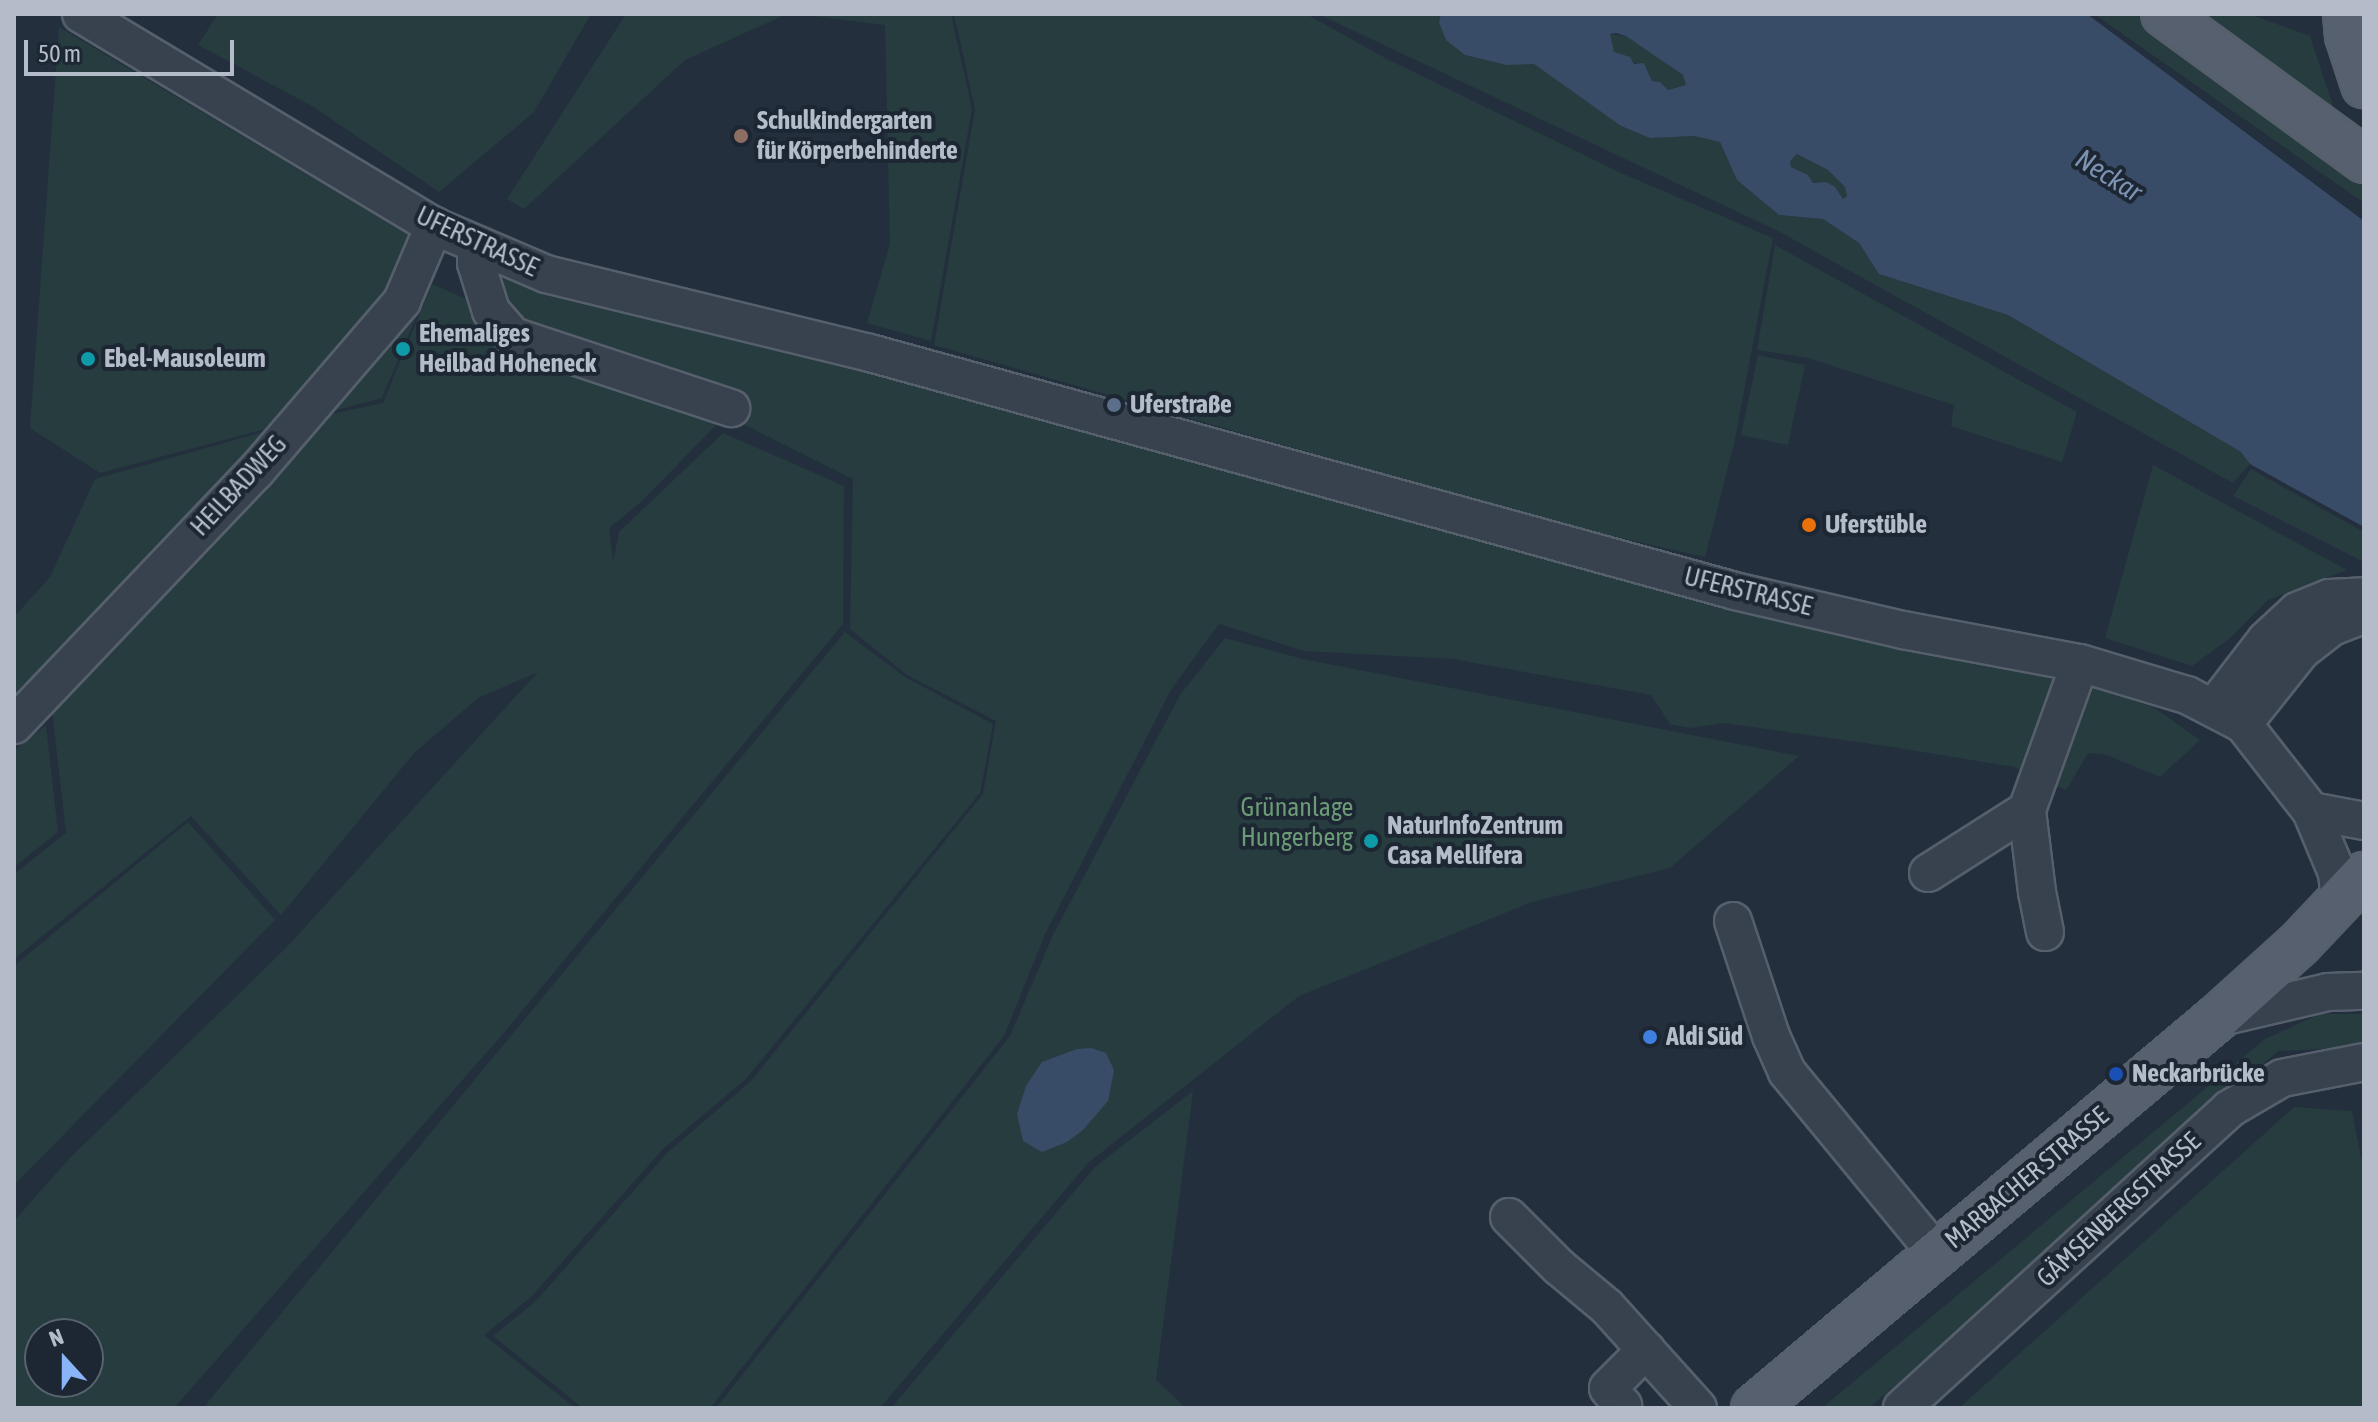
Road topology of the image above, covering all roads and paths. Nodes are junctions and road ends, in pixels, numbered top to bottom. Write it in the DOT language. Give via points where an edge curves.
graph roads {
  1 [pos="81,14"];
  2 [pos="2164,14"];
  3 [pos="2346,14"];
  4 [pos="2364,85"];
  5 [pos="2364,160"];
  6 [pos="434,226"];
  7 [pos="476,245"];
  8 [pos="731,408"];
  9 [pos="2364,596"];
  10 [pos="2364,615"];
  11 [pos="2080,663"];
  12 [pos="2229,715"];
  13 [pos="14,725"];
  14 [pos="2027,810"];
  15 [pos="2311,811"];
  16 [pos="2364,821"];
  17 [pos="1928,873"];
  18 [pos="2352,889"];
  19 [pos="1733,921"];
  20 [pos="2045,932"];
  21 [pos="2364,991"];
  22 [pos="2217,1018"];
  23 [pos="2364,1062"];
  24 [pos="1509,1217"];
  25 [pos="1937,1254"];
  26 [pos="1646,1350"];
  27 [pos="1623,1407"];
  28 [pos="1698,1408"];
  29 [pos="1754,1408"];
  30 [pos="1902,1408"];
  1 -- 6 [label="street, UFERSTRASSE"];
  2 -- 5 [label="main road"];
  3 -- 4 [label="main road"];
  6 -- 7 [label="street, UFERSTRASSE"];
  6 -- 13 [label="street, HEILBADWEG" via="402,301 256,471"];
  7 -- 8 [label="street" via="491,311 513,336"];
  7 -- 11 [label="street, UFERSTRASSE" via="546,274 870,353 1735,591"];
  9 -- 12 [label="street" via="2329,598 2297,611 2266,640"];
  10 -- 12 [label="street" via="2332,627"];
  11 -- 12 [label="street, UFERSTRASSE"];
  11 -- 14 [label="street"];
  12 -- 15 [label="street"];
  14 -- 17 [label="street"];
  14 -- 20 [label="street"];
  15 -- 16 [label="street"];
  15 -- 18 [label="street" via="2337,873"];
  18 -- 22 [label="main road, MARBACHER STRASSE"];
  19 -- 25 [label="street" via="1787,1072"];
  21 -- 22 [label="street" via="2328,992"];
  22 -- 25 [label="main road, MARBACHER STRASSE"];
  23 -- 30 [label="street, GÄMSENBERGSTRASSE" via="2282,1078 2229,1109"];
  24 -- 26 [label="street"];
  25 -- 29 [label="main road, MARBACHER STRASSE"];
  26 -- 27 [label="street" via="1608,1388"];
  26 -- 28 [label="street"];
}
